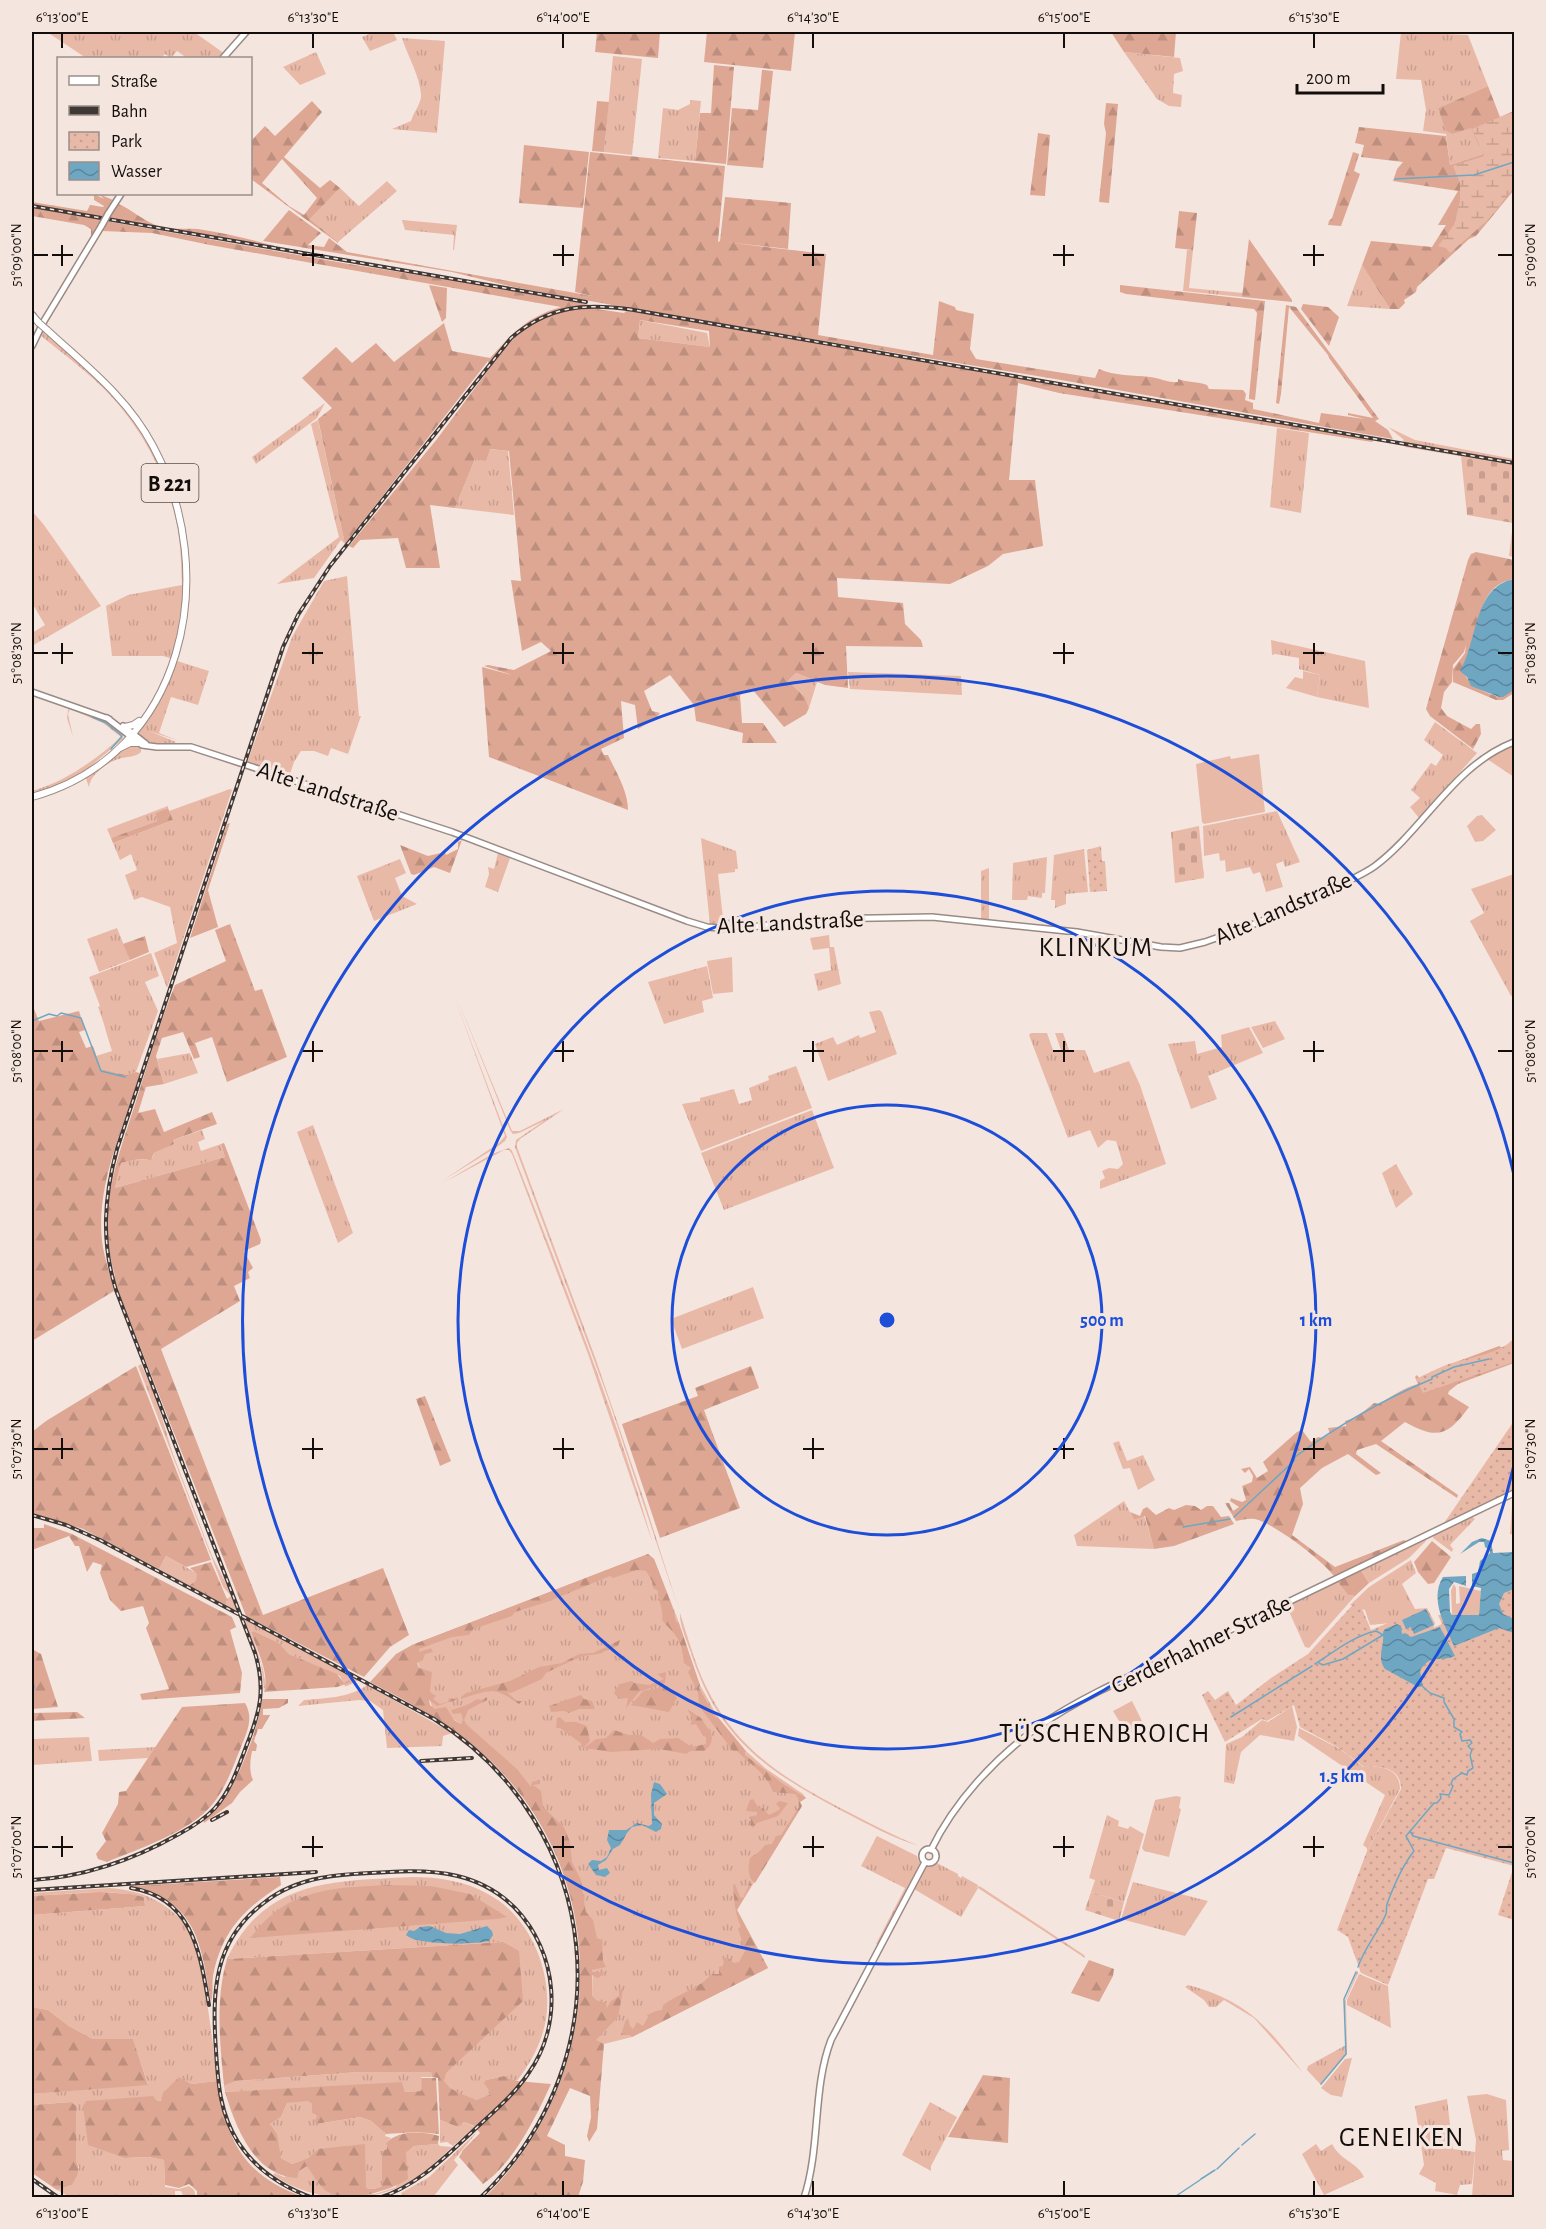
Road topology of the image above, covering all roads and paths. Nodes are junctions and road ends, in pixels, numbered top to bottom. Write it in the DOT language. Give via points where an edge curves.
graph roads {
  1 [pos="246,32"];
  2 [pos="224,57"];
  3 [pos="120,195"];
  4 [pos="32,315"];
  5 [pos="32,346"];
  6 [pos="32,692"];
  7 [pos="146,715"];
  8 [pos="107,718"];
  9 [pos="125,727"];
  10 [pos="131,734"];
  11 [pos="1515,742"];
  12 [pos="138,743"];
  13 [pos="147,745"];
  14 [pos="114,751"];
  15 [pos="32,797"];
  16 [pos="1515,1493"];
  17 [pos="932,1850"];
  18 [pos="925,1862"];
  19 [pos="804,2198"];
  1 -- 2 [label="main road"];
  3 -- 5 [label="main road, bridge"];
  4 -- 7 [label="main road, B 221, bridge" via="100,377 136,418 160,459 178,508 186,556 184,624 168,678"];
  6 -- 8 [label="main road"];
  7 -- 9 [label="main road, B 221"];
  7 -- 10 [label="main road, B 221"];
  8 -- 9 [label="main road"];
  8 -- 10 [label="main road"];
  9 -- 10 [label="main road"];
  10 -- 12 [label="main road"];
  10 -- 13 [label="main road"];
  10 -- 14 [label="main road, B 221"];
  11 -- 13 [label="main road, Alte Landstraße" via="1475,764 1379,863 1361,874 1293,909 1190,946 1161,947 1077,932 932,917 827,919 728,929 695,923 452,832 190,747"];
  12 -- 13 [label="main road, Alte Landstraße"];
  12 -- 14 [label="main road, B 221"];
  14 -- 15 [label="main road, B 221" via="77,778"];
  16 -- 17 [label="main road, Gerderhahner Straße" via="1055,1716 1025,1737 983,1776"];
  17 -- 18 [label="main road" via="923,1853"];
  17 -- 18 [label="main road" via="935,1859"];
  18 -- 19 [label="main road" via="826,2054"];
}
